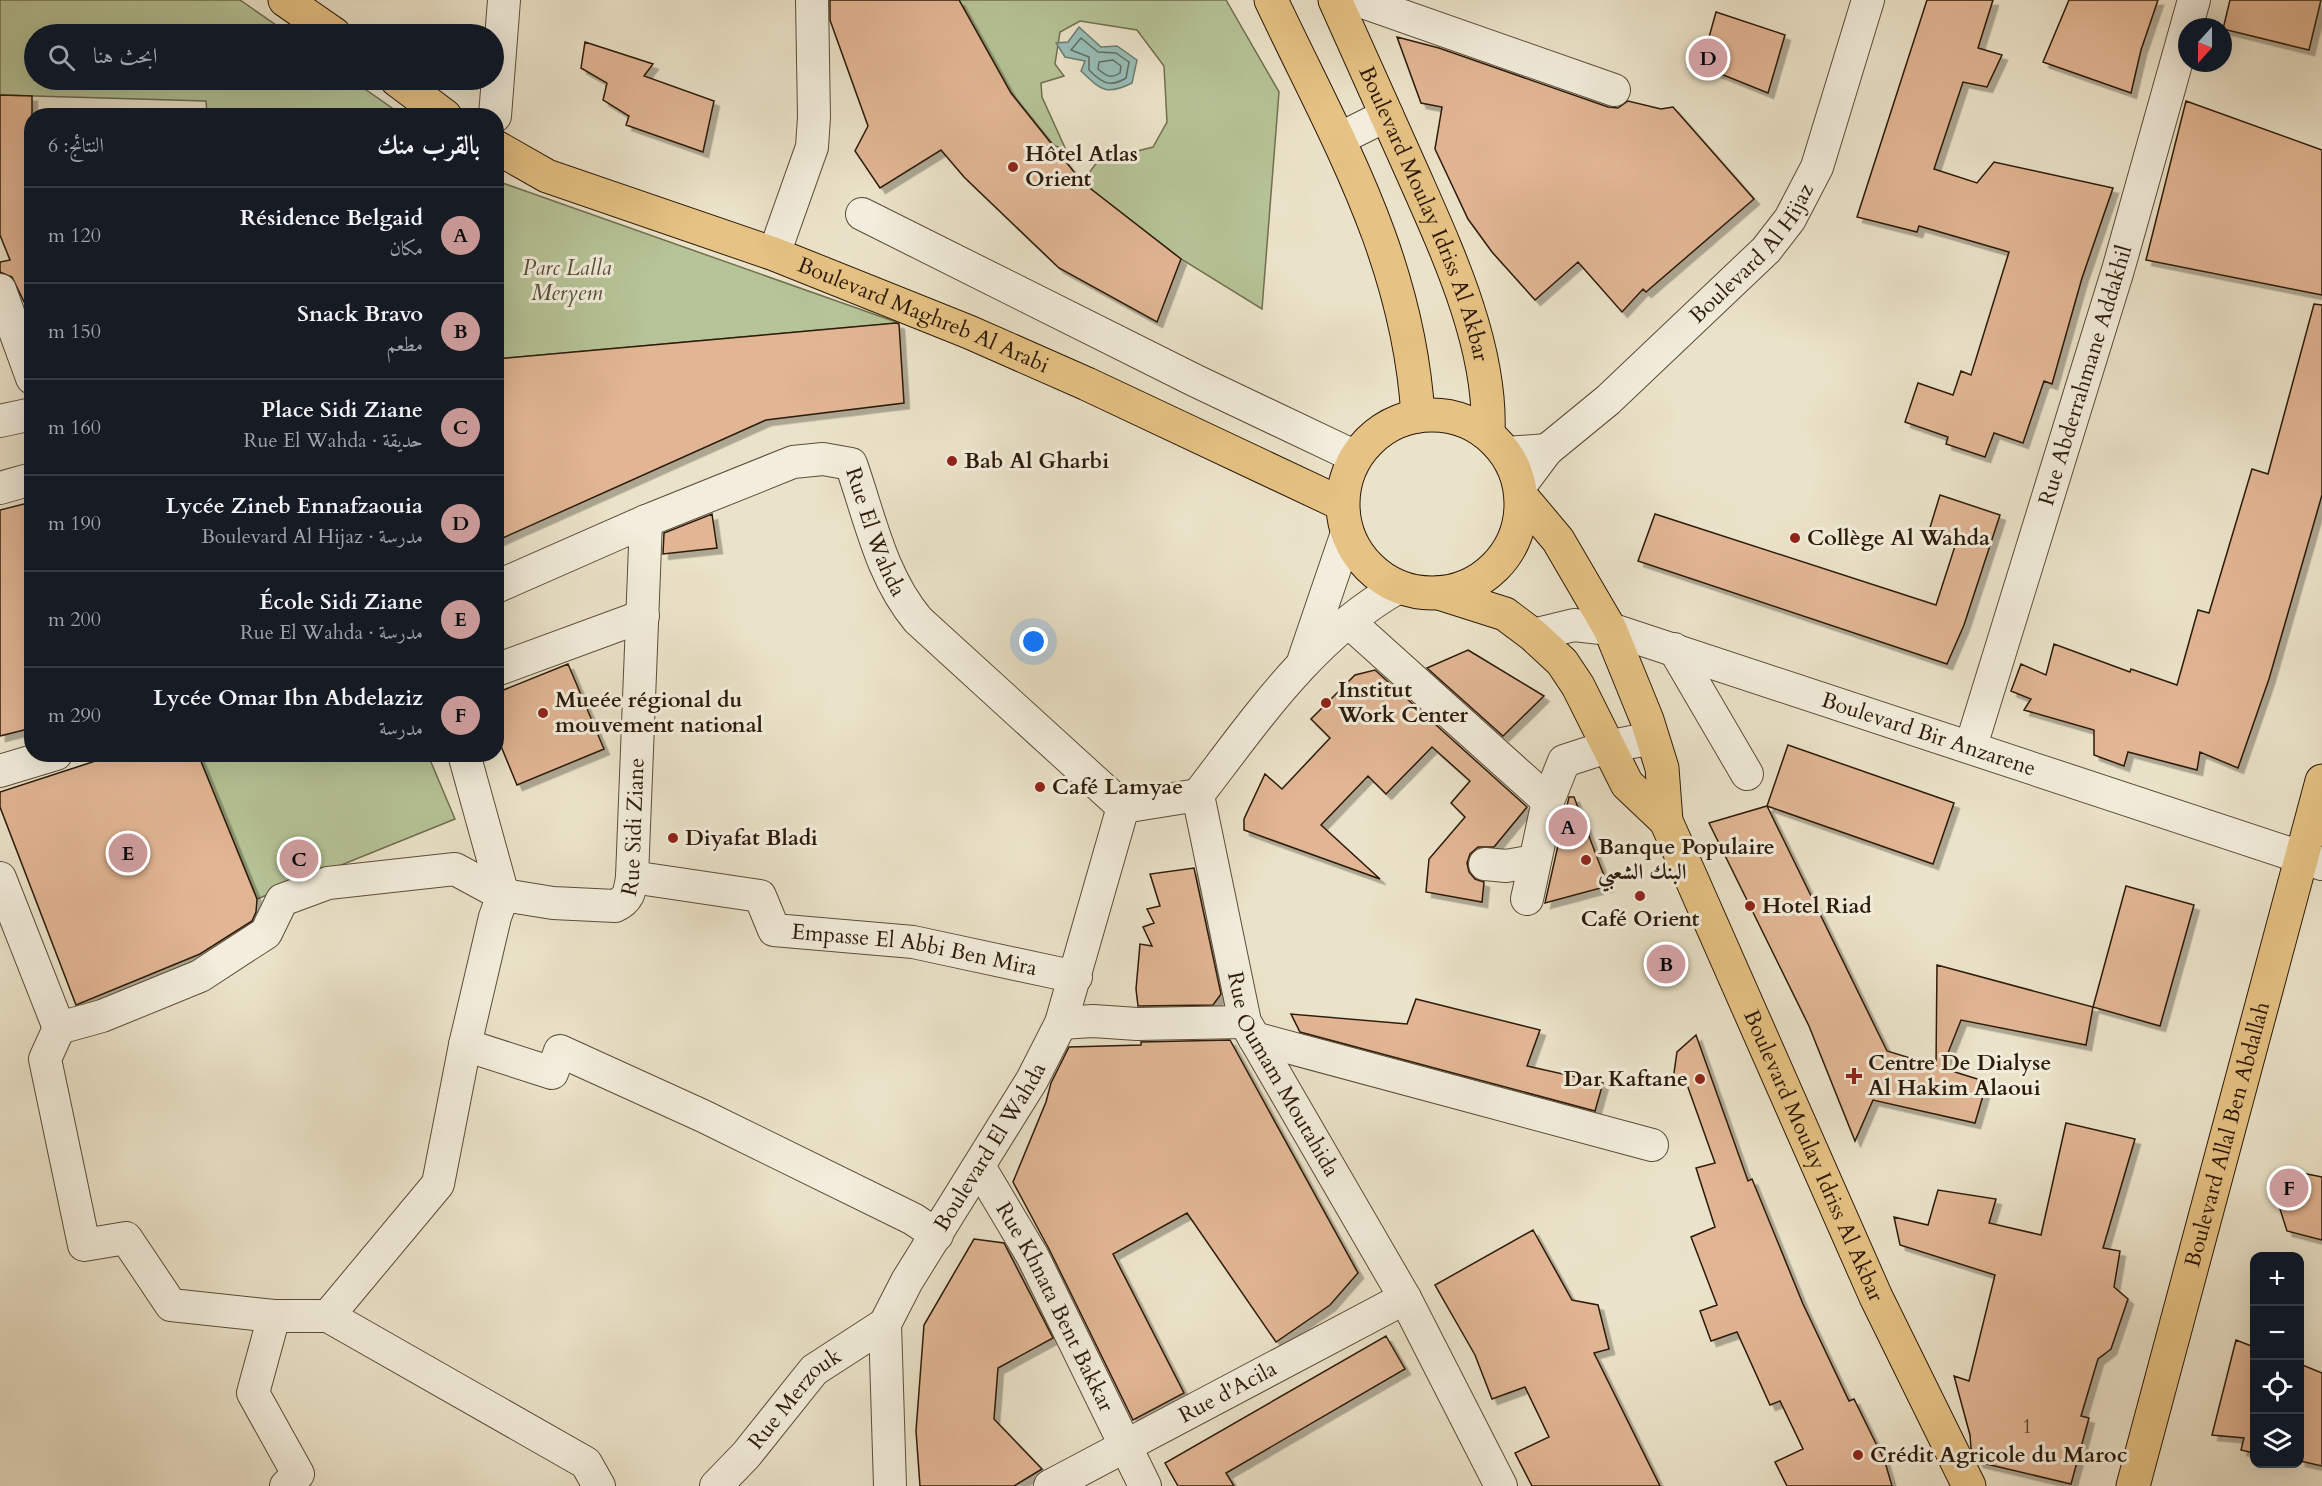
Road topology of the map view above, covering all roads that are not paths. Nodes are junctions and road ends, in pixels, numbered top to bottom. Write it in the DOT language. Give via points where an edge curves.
graph roads {
  1 [pos="285,0"];
  2 [pos="504,0"];
  3 [pos="1271,0"];
  4 [pos="1335,0"];
  5 [pos="1357,0"];
  6 [pos="1868,0"];
  7 [pos="2194,0"];
  8 [pos="810,4"];
  9 [pos="320,24"];
  10 [pos="502,24"];
  11 [pos="410,90"];
  12 [pos="497,90"];
  13 [pos="1614,90"];
  14 [pos="434,108"];
  15 [pos="496,108"];
  16 [pos="1387,115"];
  17 [pos="1341,138"];
  18 [pos="504,152"];
  19 [pos="862,214"];
  20 [pos="774,254"];
  21 [pos="0,290"];
  22 [pos="24,356"];
  23 [pos="24,416"];
  24 [pos="1418,416"];
  25 [pos="0,421"];
  26 [pos="1497,444"];
  27 [pos="1548,450"];
  28 [pos="1356,457"];
  29 [pos="24,481"];
  30 [pos="0,488"];
  31 [pos="1520,491"];
  32 [pos="1345,518"];
  33 [pos="646,521"];
  34 [pos="504,583"];
  35 [pos="1399,587"];
  36 [pos="1439,593"];
  37 [pos="643,616"];
  38 [pos="1349,622"];
  39 [pos="1610,629"];
  40 [pos="1533,635"];
  41 [pos="1674,649"];
  42 [pos="1303,661"];
  43 [pos="504,667"];
  44 [pos="1652,738"];
  45 [pos="1971,746"];
  46 [pos="1607,747"];
  47 [pos="30,762"];
  48 [pos="466,762"];
  49 [pos="0,771"];
  50 [pos="1747,774"];
  51 [pos="2322,781"];
  52 [pos="1198,795"];
  53 [pos="1548,801"];
  54 [pos="1123,807"];
  55 [pos="1666,821"];
  56 [pos="1534,861"];
  57 [pos="2312,861"];
  58 [pos="1485,864"];
  59 [pos="632,877"];
  60 [pos="0,878"];
  61 [pos="503,895"];
  62 [pos="1527,899"];
  63 [pos="1076,976"];
  64 [pos="1061,1023"];
  65 [pos="59,1028"];
  66 [pos="1250,1030"];
  67 [pos="465,1045"];
  68 [pos="1652,1145"];
  69 [pos="980,1168"];
  70 [pos="937,1235"];
  71 [pos="1405,1298"];
  72 [pos="274,1316"];
  73 [pos="328,1316"];
  74 [pos="885,1324"];
  75 [pos="1125,1446"];
  76 [pos="286,1486"];
  77 [pos="600,1486"];
  78 [pos="716,1486"];
  79 [pos="890,1486"];
  80 [pos="1050,1486"];
  81 [pos="1145,1486"];
  82 [pos="1501,1486"];
  83 [pos="1969,1486"];
  84 [pos="2133,1486"];
  1 -- 9 [label="main road"];
  2 -- 10 [label="street"];
  3 -- 17 [label="main road, Boulevard Moulay Idriss Al Akbar"];
  4 -- 16 [label="main road, Boulevard Moulay Idriss Al Akbar"];
  5 -- 13 [label="street"];
  6 -- 27 [label="street, Boulevard Al Hijaz" via="1817,167 1790,219 1766,250 1608,400"];
  7 -- 45 [label="street, Rue Abderrahmane Addakhil" via="2118,270"];
  8 -- 20 [label="street" via="812,147"];
  11 -- 14 [label="main road"];
  12 -- 15 [label="street"];
  16 -- 17 [label="street"];
  16 -- 26 [label="main road, Boulevard Moulay Idriss Al Akbar" via="1442,240 1470,322"];
  17 -- 24 [label="main road, Boulevard Moulay Idriss Al Akbar" via="1387,252 1405,314"];
  18 -- 20 [label="main road, Boulevard Maghreb Al Arabi" via="547,176"];
  19 -- 28 [label="street"];
  20 -- 32 [label="main road, Boulevard Maghreb Al Arabi" via="1076,379"];
  21 -- 22 [label="street"];
  23 -- 25 [label="street"];
  24 -- 26 [label="main road" via="1455,418"];
  24 -- 28 [label="main road" via="1382,429"];
  26 -- 27 [label="street"];
  26 -- 31 [label="main road"];
  27 -- 31 [label="street, Boulevard Al Hijaz"];
  28 -- 32 [label="main road" via="1347,474"];
  29 -- 30 [label="street"];
  31 -- 36 [label="main road" via="1521,516 1507,554 1477,581"];
  31 -- 39 [label="main road, Boulevard Moulay Idriss Al Akbar" via="1558,540"];
  32 -- 35 [label="main road" via="1355,550 1368,566"];
  32 -- 42 [label="street"];
  33 -- 34 [label="street, Rue El Wahda"];
  33 -- 37 [label="street, Rue Sidi Ziane"];
  33 -- 54 [label="street, Rue El Wahda" via="793,462 823,459 851,464 886,572 903,602"];
  35 -- 36 [label="main road"];
  35 -- 38 [label="street"];
  36 -- 40 [label="main road, Boulevard Moulay Idriss Al Akbar" via="1505,614"];
  37 -- 43 [label="street"];
  37 -- 59 [label="street, Rue Sidi Ziane"];
  38 -- 42 [label="street"];
  38 -- 53 [label="street"];
  39 -- 40 [label="street, Boulevard Bir Anzarene" via="1574,625"];
  39 -- 41 [label="street, Boulevard Bir Anzarene"];
  39 -- 44 [label="main road, Boulevard Moulay Idriss Al Akbar"];
  40 -- 46 [label="main road, Boulevard Moulay Idriss Al Akbar" via="1562,662 1578,686"];
  41 -- 45 [label="street, Boulevard Bir Anzarene"];
  41 -- 50 [label="street"];
  42 -- 52 [label="street"];
  44 -- 46 [label="street"];
  44 -- 55 [label="main road, Boulevard Moulay Idriss Al Akbar" via="1662,768"];
  45 -- 57 [label="street, Boulevard Bir Anzarene"];
  46 -- 53 [label="street" via="1563,761"];
  46 -- 55 [label="main road, Boulevard Moulay Idriss Al Akbar" via="1627,784"];
  47 -- 49 [label="street"];
  48 -- 61 [label="street"];
  51 -- 57 [label="main road, Boulevard Allal Ben Abdallah"];
  52 -- 54 [label="street"];
  52 -- 66 [label="street, Rue Oumam Moutahida"];
  53 -- 56 [label="street"];
  54 -- 63 [label="street, Boulevard El Wahda"];
  55 -- 83 [label="main road, Boulevard Moulay Idriss Al Akbar" via="1876,1297"];
  56 -- 58 [label="street" via="1506,866"];
  56 -- 62 [label="street"];
  57 -- 84 [label="main road, Boulevard Allal Ben Abdallah"];
  59 -- 61 [label="street, Rue Sidi Ziane" via="629,895 615,906 553,903"];
  59 -- 63 [label="street, Empasse El Abbi Ben Mira" via="760,896 774,930 913,942"];
  60 -- 65 [label="street"];
  61 -- 65 [label="street, Rue Sidi Ziane" via="455,869 328,883 282,900 266,933 200,976 102,1016"];
  61 -- 67 [label="street"];
  63 -- 64 [label="street, Boulevard El Wahda"];
  64 -- 66 [label="street" via="1093,1021"];
  64 -- 69 [label="street, Boulevard El Wahda"];
  65 -- 72 [label="street" via="45,1059 84,1245 126,1239 171,1305"];
  66 -- 68 [label="street"];
  66 -- 71 [label="street, Rue Oumam Moutahida"];
  67 -- 70 [label="street" via="552,1073 560,1051 724,1126 913,1219"];
  67 -- 73 [label="street" via="438,1184"];
  69 -- 70 [label="street, Boulevard El Wahda"];
  69 -- 75 [label="street, Rue Khnata Bent Bakkar" via="1033,1257"];
  70 -- 74 [label="street, Boulevard El Wahda"];
  71 -- 75 [label="street, Rue d'Acila"];
  71 -- 82 [label="street, Rue Oumam Moutahida"];
  72 -- 73 [label="street"];
  72 -- 76 [label="street" via="253,1393 298,1474"];
  73 -- 77 [label="street" via="586,1463"];
  74 -- 78 [label="street, Rue Merzouk" via="814,1370"];
  74 -- 79 [label="street, Boulevard El Wahda"];
  75 -- 80 [label="street, Rue d'Acila"];
  75 -- 81 [label="street, Rue Khnata Bent Bakkar"];
}
